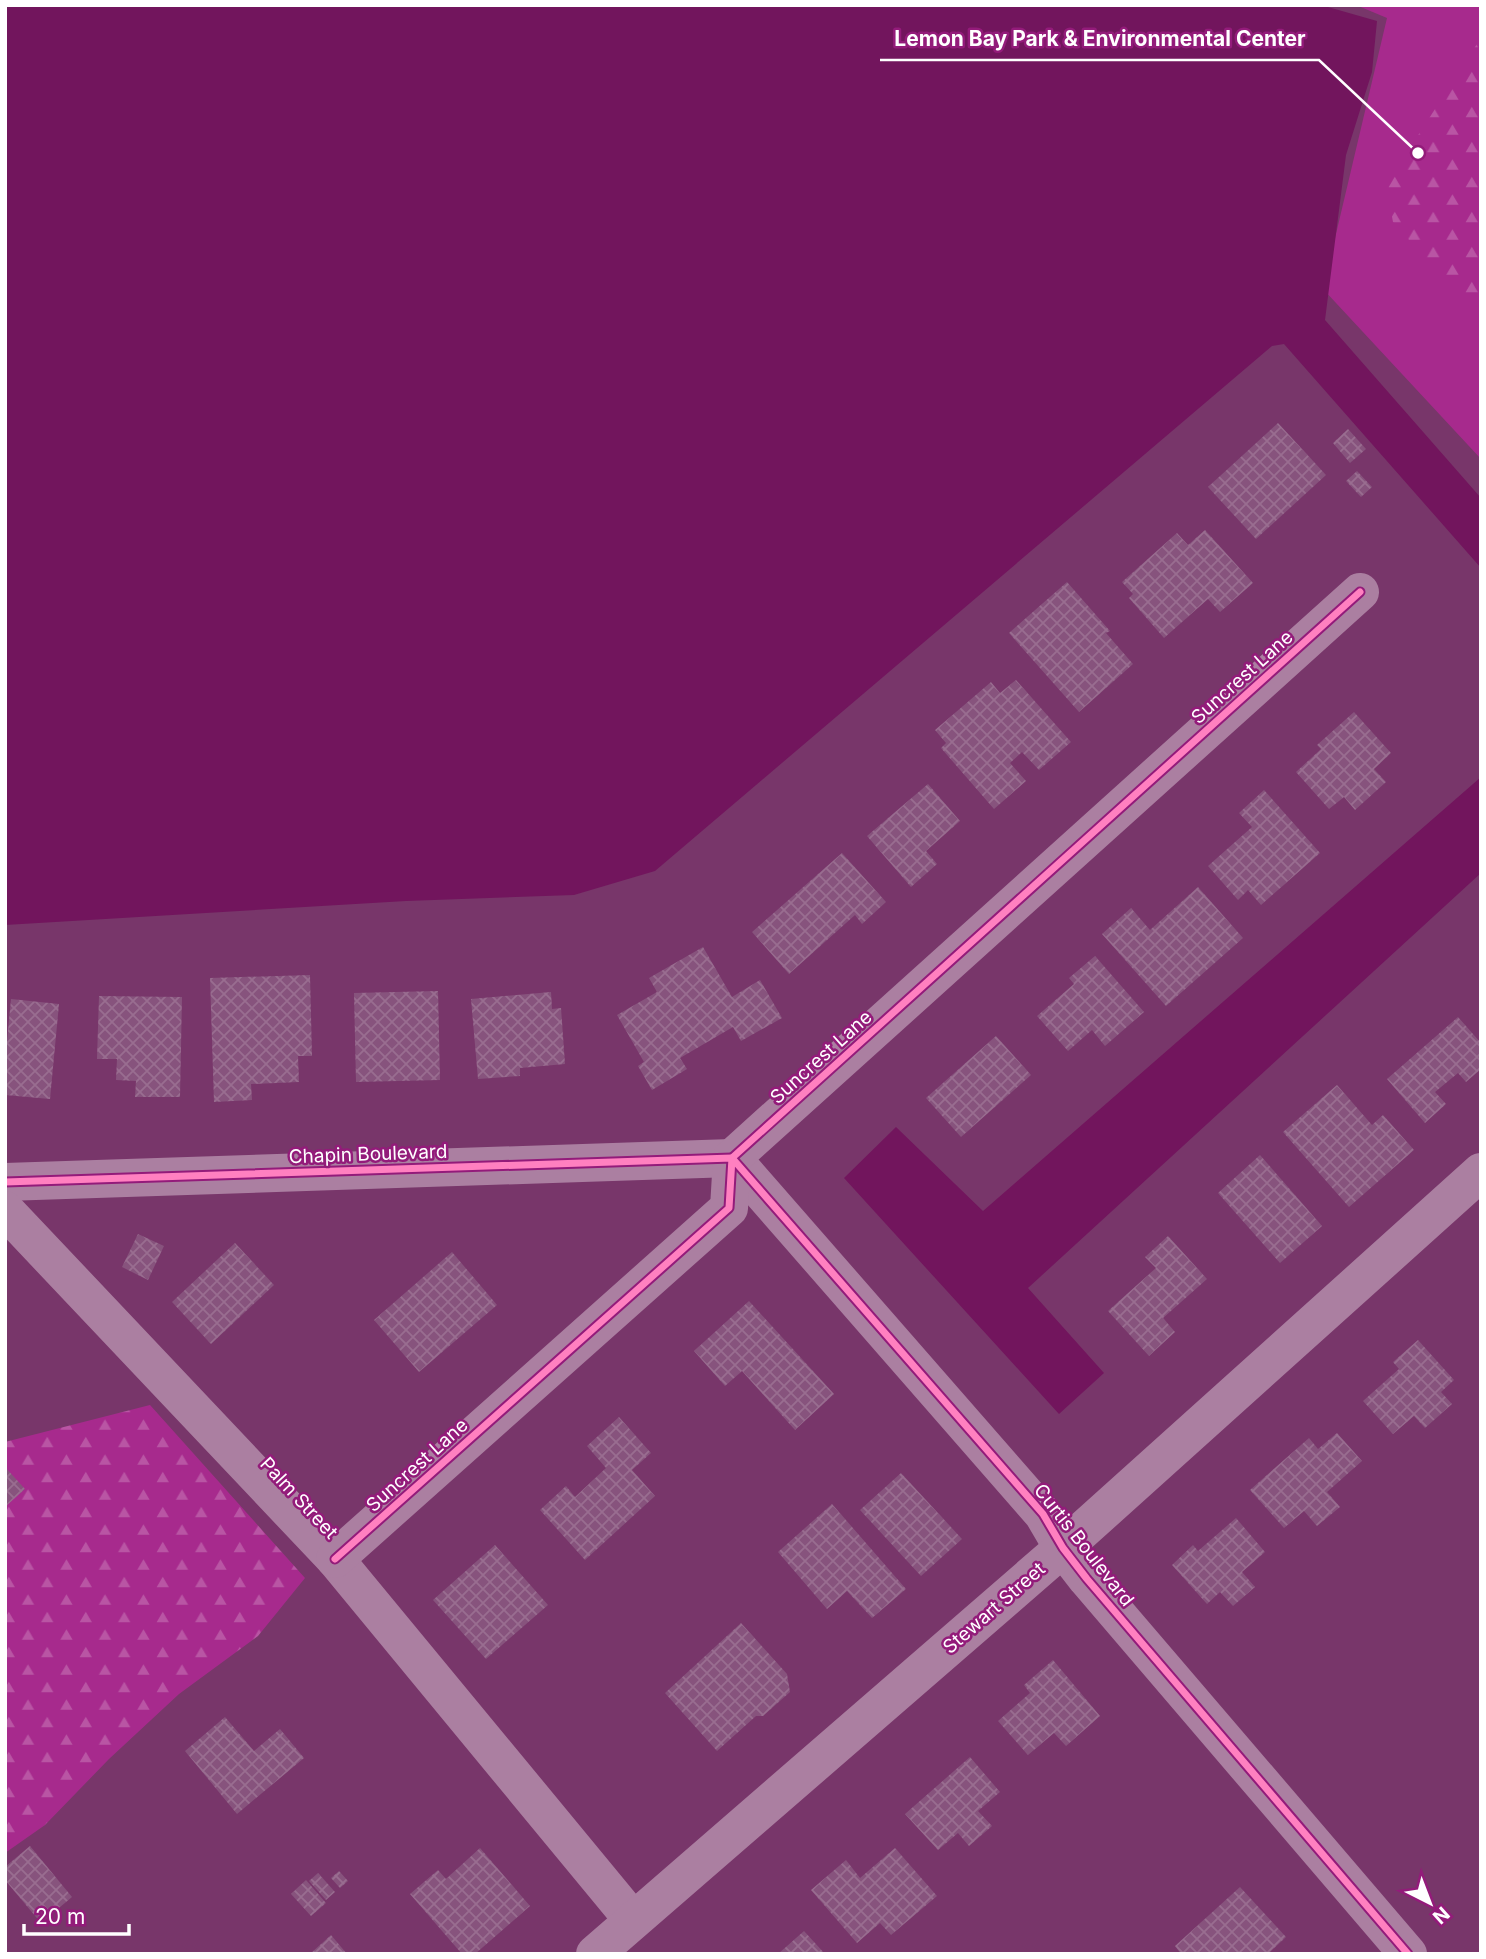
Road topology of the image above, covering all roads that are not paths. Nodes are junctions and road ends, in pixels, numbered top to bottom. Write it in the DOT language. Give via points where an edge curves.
graph roads {
  1 [pos="1360,592"];
  2 [pos="733,1158"];
  3 [pos="1481,1172"];
  4 [pos="5,1182"];
  5 [pos="5,1210"];
  6 [pos="1063,1548"];
  7 [pos="335,1559"];
  8 [pos="634,1920"];
  9 [pos="1401,1952"];
  10 [pos="595,1954"];
  1 -- 2 [label="street, Suncrest Lane"];
  2 -- 4 [label="street, Chapin Boulevard"];
  2 -- 6 [label="street, Curtis Boulevard" via="1043,1514"];
  2 -- 7 [label="street, Suncrest Lane" via="729,1208"];
  3 -- 6 [label="street, Stewart Street"];
  5 -- 7 [label="street, Palm Street"];
  6 -- 8 [label="street, Stewart Street"];
  6 -- 9 [label="street, Curtis Boulevard"];
  7 -- 8 [label="street, Palm Street"];
  8 -- 10 [label="street, Stewart Street"];
}
